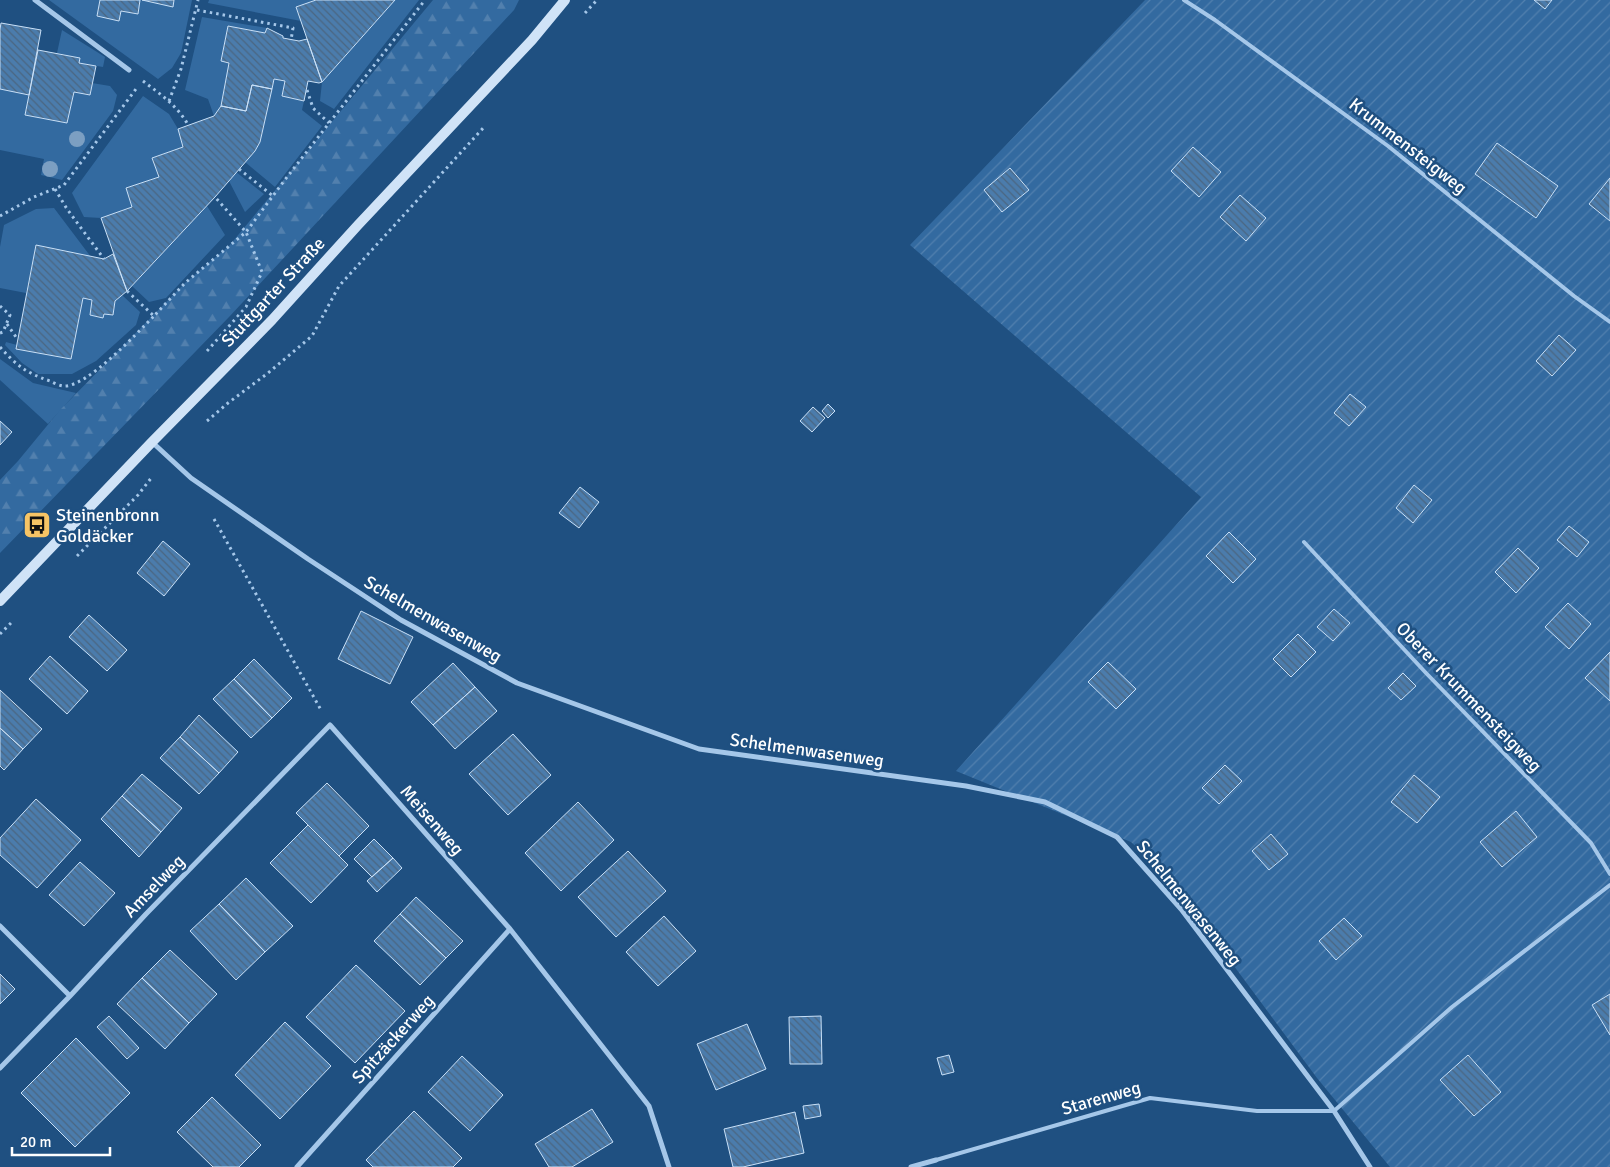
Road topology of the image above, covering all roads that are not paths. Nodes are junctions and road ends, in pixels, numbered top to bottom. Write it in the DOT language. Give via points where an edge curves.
graph roads {
  1 [pos="35,0"];
  2 [pos="565,0"];
  3 [pos="1184,0"];
  4 [pos="129,70"];
  5 [pos="1610,322"];
  6 [pos="152,442"];
  7 [pos="1304,542"];
  8 [pos="0,601"];
  9 [pos="330,725"];
  10 [pos="1610,874"];
  11 [pos="1610,885"];
  12 [pos="0,926"];
  13 [pos="510,928"];
  14 [pos="70,996"];
  15 [pos="0,1068"];
  16 [pos="1334,1111"];
  17 [pos="936,1160"];
  18 [pos="297,1167"];
  19 [pos="669,1167"];
  20 [pos="911,1167"];
  21 [pos="1370,1167"];
  1 -- 4 [label="street"];
  2 -- 6 [label="main road, Stuttgarter Straße" via="532,40 272,320"];
  3 -- 5 [label="lane, Krummensteigweg" via="1388,146"];
  6 -- 8 [label="main road, Stuttgarter Straße"];
  6 -- 16 [label="street, Schelmenwasenweg" via="191,478 308,560 401,620 517,683 699,749 966,786 1045,802 1117,837 1181,908"];
  7 -- 10 [label="lane, Oberer Krummensteigweg" via="1591,843"];
  9 -- 13 [label="street, Meisenweg"];
  9 -- 14 [label="street, Amselweg"];
  11 -- 16 [label="lane" via="1452,1007"];
  12 -- 14 [label="street"];
  13 -- 18 [label="street, Spitzäckerweg"];
  13 -- 19 [label="street, Meisenweg" via="649,1106"];
  14 -- 15 [label="street, Amselweg"];
  16 -- 17 [label="lane, Starenweg" via="1257,1111 1150,1098"];
  16 -- 21 [label="street, Schelmenwasenweg"];
  17 -- 20 [label="street, Starenweg"];
}
